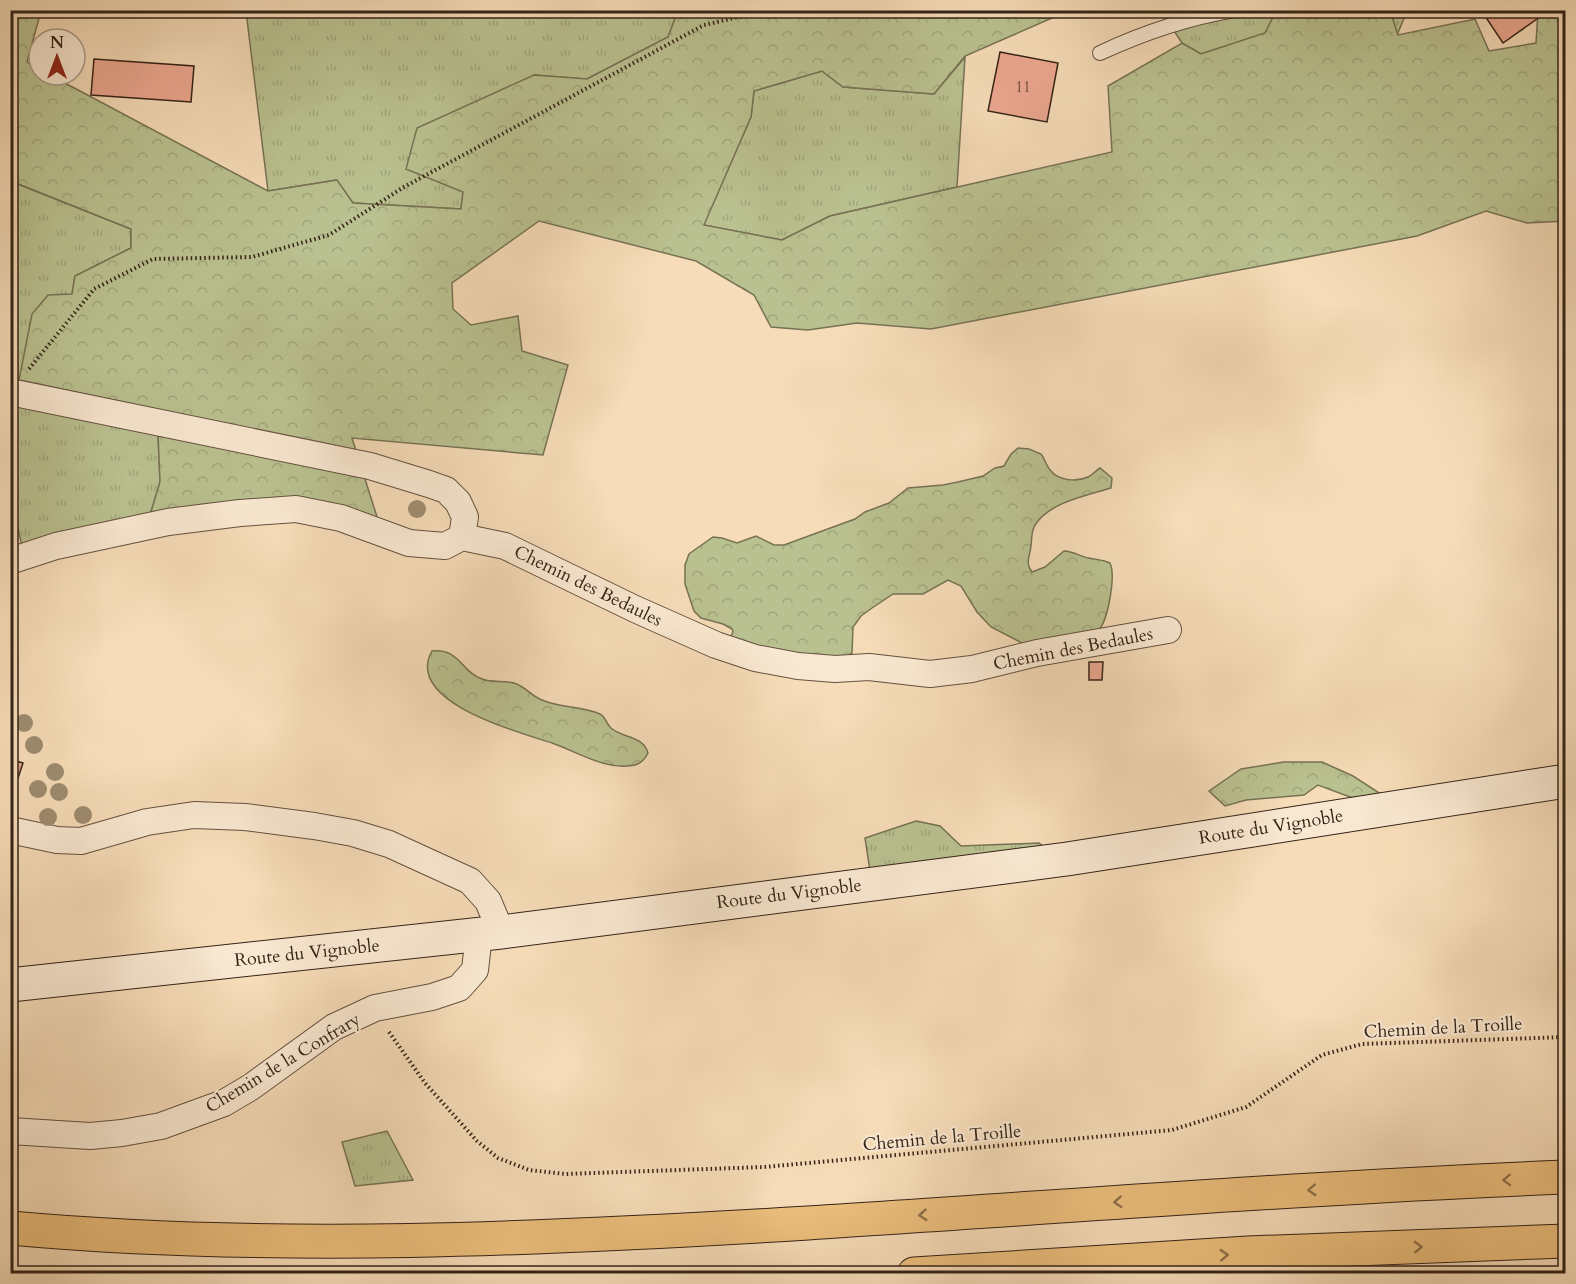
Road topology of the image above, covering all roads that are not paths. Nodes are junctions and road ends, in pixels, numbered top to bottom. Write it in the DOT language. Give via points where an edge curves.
graph roads {
  1 [pos="1235,10"];
  2 [pos="1100,53"];
  3 [pos="11,392"];
  4 [pos="462,537"];
  5 [pos="10,561"];
  6 [pos="1168,630"];
  7 [pos="1566,781"];
  8 [pos="10,830"];
  9 [pos="490,933"];
  10 [pos="10,986"];
  11 [pos="10,1131"];
  12 [pos="1566,1178"];
  13 [pos="10,1228"];
  14 [pos="1566,1241"];
  15 [pos="914,1274"];
  1 -- 2 [label="lane" via="1158,27"];
  3 -- 4 [label="street" via="370,466 429,484 446,490 458,502 465,517"];
  4 -- 5 [label="street, Chemin des Bedaules" via="445,546 409,543 341,518 296,509 168,522 56,546"];
  4 -- 6 [label="street, Chemin des Bedaules" via="505,546 716,645 798,666 869,667 930,674"];
  7 -- 9 [label="street, Route du Vignoble" via="1067,859"];
  8 -- 9 [label="street" via="81,841 147,822 194,815 244,817 354,833 390,844 470,881 488,901"];
  9 -- 10 [label="street, Route du Vignoble"];
  9 -- 11 [label="street, Chemin de la Confrary" via="475,970 459,988 375,1008 334,1027 224,1103 161,1126 122,1133 90,1136"];
  12 -- 13 [label="highway, one-way" via="1240,1194 587,1236 261,1240"];
  15 -- 14 [label="highway, one-way" via="1248,1253"];
}
